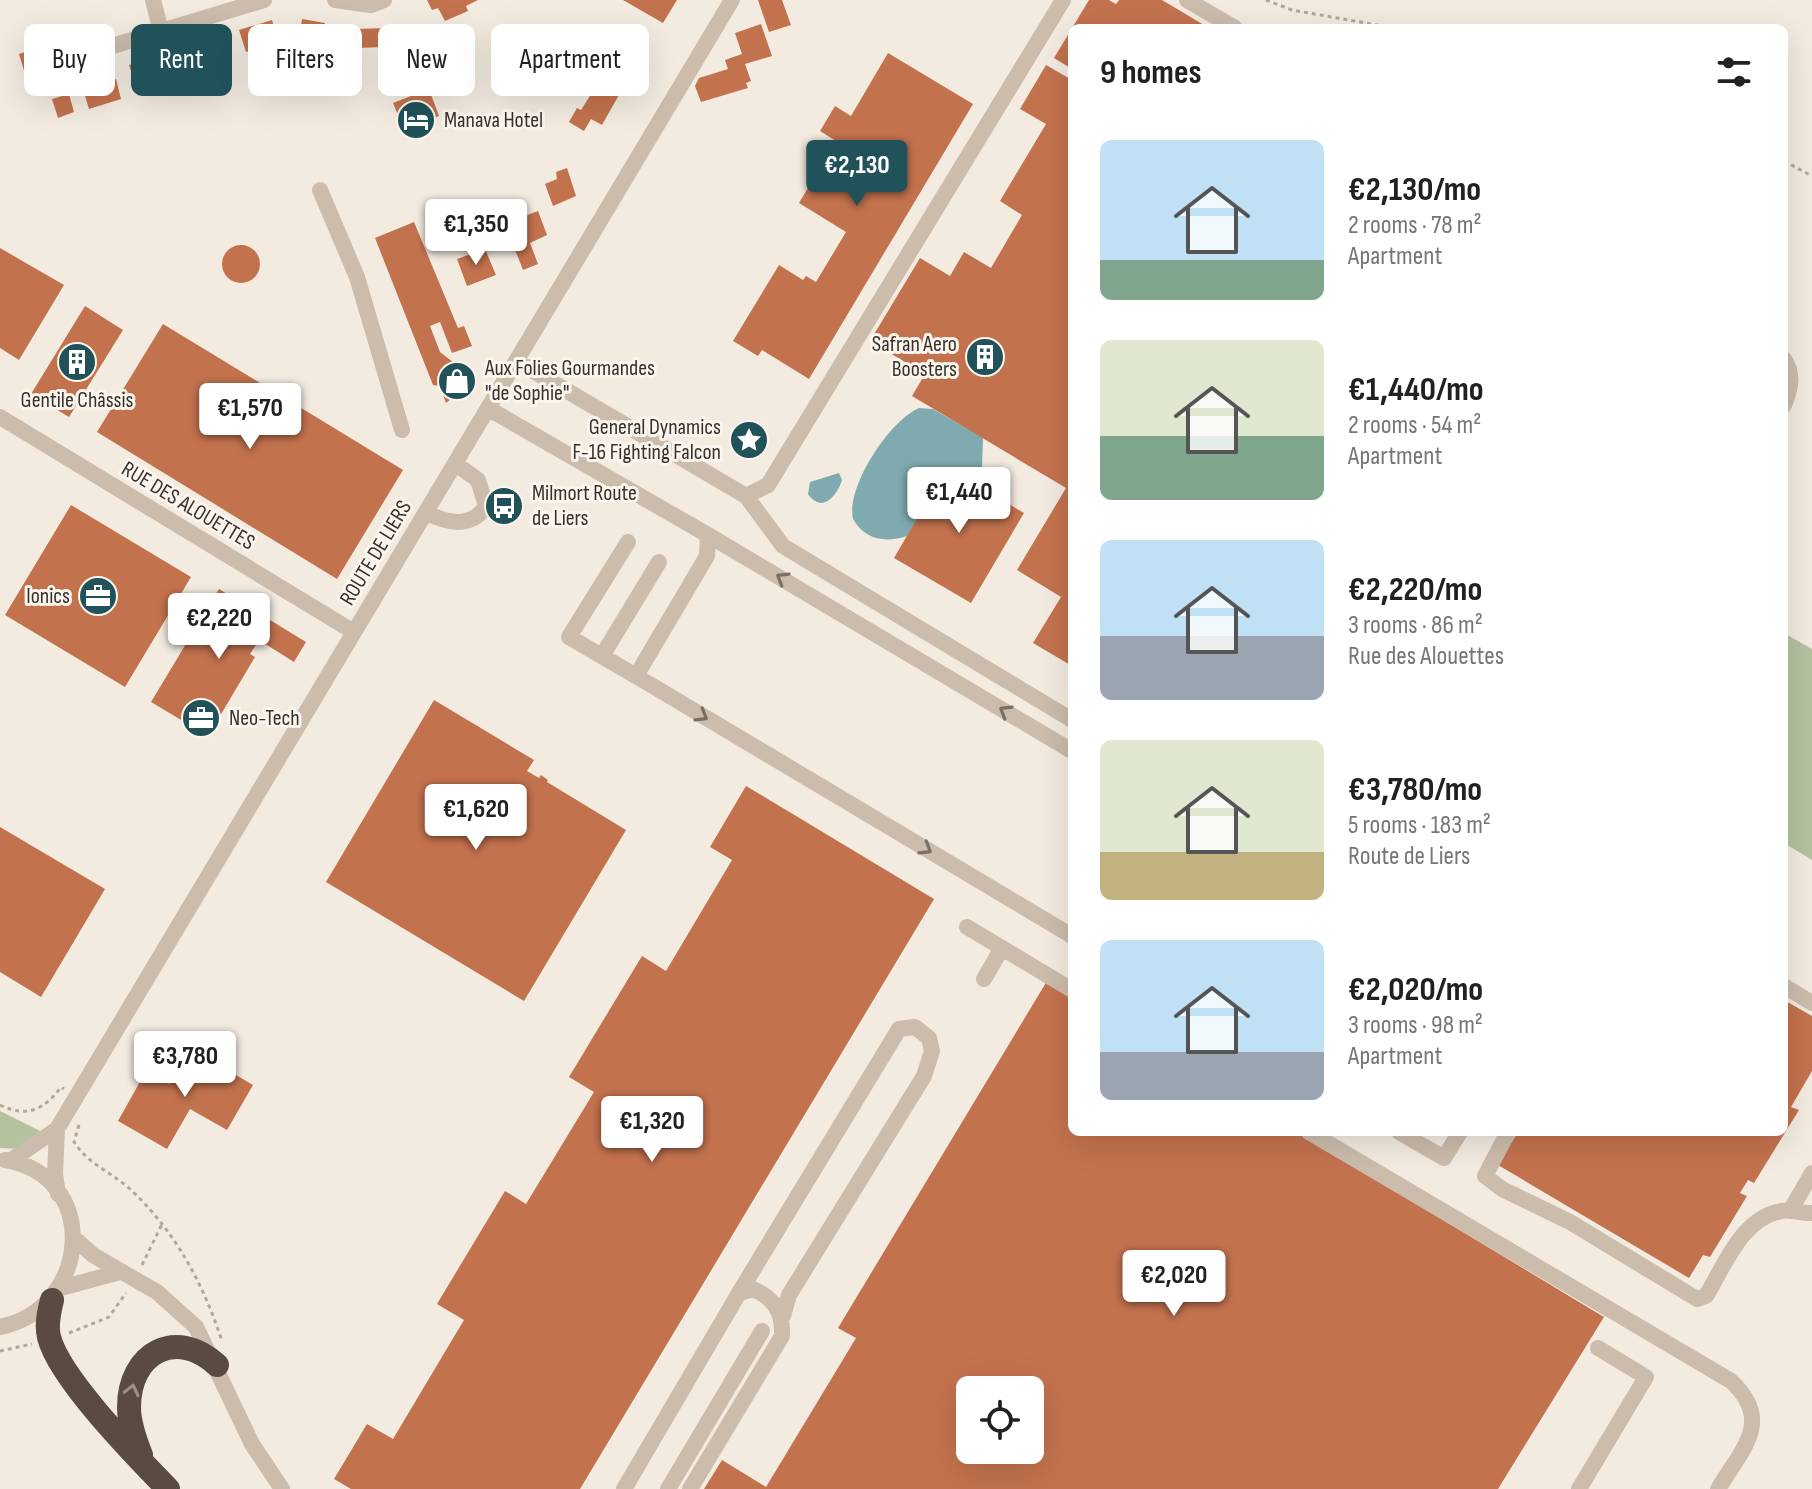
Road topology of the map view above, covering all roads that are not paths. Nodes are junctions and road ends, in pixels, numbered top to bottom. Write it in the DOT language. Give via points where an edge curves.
graph roads {
  1 [pos="153,0"];
  2 [pos="264,0"];
  3 [pos="335,0"];
  4 [pos="384,0"];
  5 [pos="732,0"];
  6 [pos="1063,0"];
  7 [pos="1187,0"];
  8 [pos="159,24"];
  9 [pos="184,24"];
  10 [pos="1228,24"];
  11 [pos="320,190"];
  12 [pos="518,362"];
  13 [pos="1788,365"];
  14 [pos="1788,396"];
  15 [pos="489,409"];
  16 [pos="0,417"];
  17 [pos="402,430"];
  18 [pos="456,464"];
  19 [pos="746,496"];
  20 [pos="426,513"];
  21 [pos="708,535"];
  22 [pos="628,542"];
  23 [pos="659,562"];
  24 [pos="354,632"];
  25 [pos="602,656"];
  26 [pos="636,676"];
  27 [pos="1068,718"];
  28 [pos="1068,749"];
  29 [pos="967,927"];
  30 [pos="1068,934"];
  31 [pos="1002,948"];
  32 [pos="984,979"];
  33 [pos="1068,988"];
  34 [pos="1788,988"];
  35 [pos="1812,1003"];
  36 [pos="57,1129"];
  37 [pos="1316,1136"];
  38 [pos="1410,1136"];
  39 [pos="1458,1136"];
  40 [pos="1506,1136"];
  41 [pos="5,1160"];
  42 [pos="1812,1173"];
  43 [pos="58,1194"];
  44 [pos="1790,1211"];
  45 [pos="1812,1213"];
  46 [pos="74,1238"];
  47 [pos="128,1276"];
  48 [pos="739,1293"];
  49 [pos="56,1294"];
  50 [pos="783,1316"];
  51 [pos="0,1327"];
  52 [pos="762,1331"];
  53 [pos="1598,1348"];
  54 [pos="217,1365"];
  55 [pos="145,1465"];
  56 [pos="168,1489"];
  57 [pos="282,1489"];
  58 [pos="624,1489"];
  59 [pos="668,1489"];
  60 [pos="690,1489"];
  61 [pos="1579,1489"];
  62 [pos="1718,1489"];
  1 -- 8 [label="street"];
  2 -- 9 [label="street"];
  3 -- 4 [label="street" via="371,5"];
  5 -- 12 [label="street, ROUTE DE LIERS"];
  6 -- 19 [label="street" via="768,485"];
  7 -- 10 [label="street"];
  11 -- 17 [label="street" via="357,277"];
  12 -- 15 [label="street, ROUTE DE LIERS"];
  12 -- 19 [label="street"];
  13 -- 14 [label="street"];
  15 -- 18 [label="street, ROUTE DE LIERS"];
  15 -- 21 [label="street"];
  16 -- 24 [label="street, RUE DES ALOUETTES"];
  18 -- 20 [label="street, ROUTE DE LIERS"];
  18 -- 20 [label="street" via="478,480 486,506 467,522 443,521"];
  19 -- 27 [label="street" via="783,546"];
  20 -- 24 [label="street, ROUTE DE LIERS"];
  21 -- 26 [label="street" via="707,556"];
  28 -- 21 [label="street, one-way"];
  22 -- 25 [label="street" via="569,637"];
  23 -- 25 [label="street"];
  24 -- 36 [label="street, ROUTE DE LIERS"];
  25 -- 26 [label="street"];
  26 -- 30 [label="street, one-way"];
  29 -- 31 [label="street"];
  31 -- 32 [label="street"];
  31 -- 33 [label="street"];
  34 -- 35 [label="street"];
  36 -- 41 [label="street, ROUTE DE LIERS"];
  36 -- 43 [label="street, ROUTE DE LIERS"];
  37 -- 62 [label="street" via="1731,1381 1752,1406 1753,1419 1751,1432"];
  38 -- 39 [label="street" via="1444,1158"];
  40 -- 44 [label="street" via="1485,1176 1697,1299 1706,1296 1759,1217"];
  41 -- 43 [label="street" via="41,1177"];
  42 -- 44 [label="street"];
  43 -- 46 [label="street"];
  44 -- 45 [label="street"];
  46 -- 47 [label="street"];
  46 -- 49 [label="street" via="72,1259"];
  47 -- 49 [label="street"];
  47 -- 54 [label="street" via="187,1317"];
  48 -- 50 [label="street" via="753,1289 768,1296"];
  48 -- 50 [label="street" via="899,1029 915,1027 929,1038 932,1051 924,1076 789,1295"];
  48 -- 58 [label="street"];
  49 -- 51 [label="street" via="28,1318"];
  49 -- 55 [label="highway" via="49,1339 62,1365"];
  50 -- 60 [label="street" via="782,1336"];
  52 -- 59 [label="street"];
  53 -- 61 [label="street" via="1646,1377"];
  55 -- 54 [label="highway, one-way" via="129,1410 141,1366 175,1346 198,1351"];
  54 -- 57 [label="street" via="252,1444"];
  55 -- 56 [label="highway"];
}
